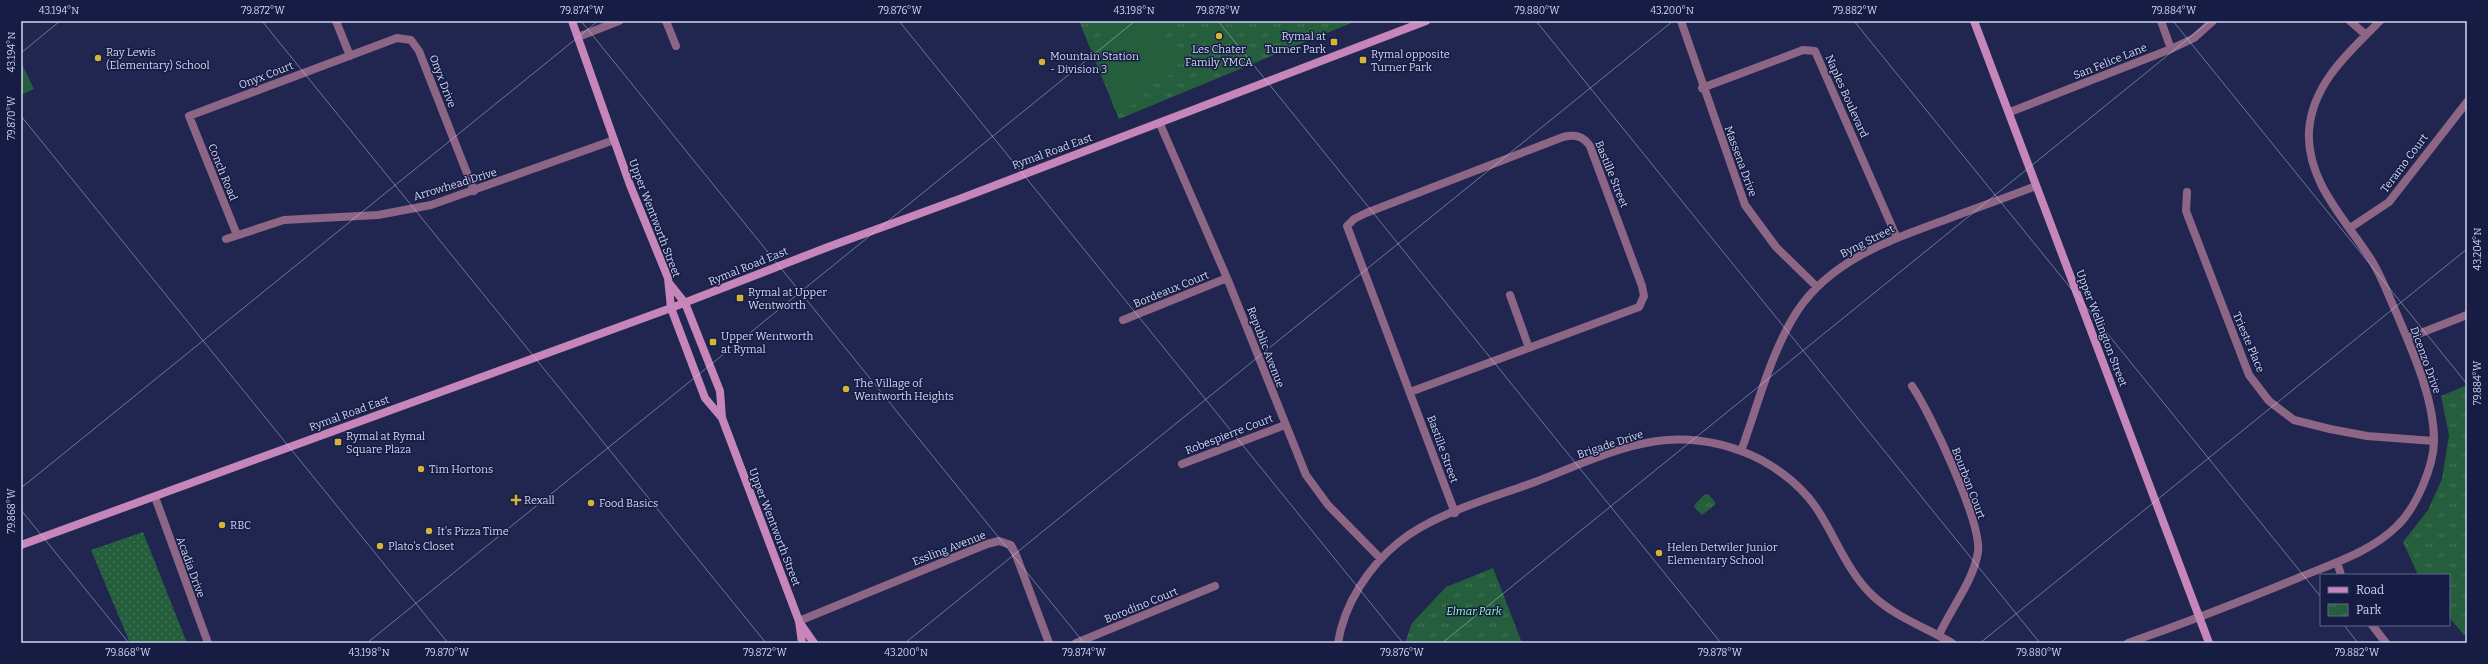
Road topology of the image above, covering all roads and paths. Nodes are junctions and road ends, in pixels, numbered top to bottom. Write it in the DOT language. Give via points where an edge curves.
graph roads {
  1 [pos="336,21"];
  2 [pos="572,21"];
  3 [pos="619,21"];
  4 [pos="666,21"];
  5 [pos="1426,21"];
  6 [pos="1681,21"];
  7 [pos="1974,21"];
  8 [pos="2161,21"];
  9 [pos="2213,21"];
  10 [pos="2350,21"];
  11 [pos="2380,21"];
  12 [pos="2366,35"];
  13 [pos="578,37"];
  14 [pos="676,46"];
  15 [pos="2171,49"];
  16 [pos="350,56"];
  17 [pos="1702,88"];
  18 [pos="2467,102"];
  19 [pos="2010,112"];
  20 [pos="189,116"];
  21 [pos="1160,124"];
  22 [pos="614,140"];
  23 [pos="2036,186"];
  24 [pos="474,191"];
  25 [pos="2187,192"];
  26 [pos="2350,228"];
  27 [pos="237,235"];
  28 [pos="1897,238"];
  29 [pos="226,239"];
  30 [pos="1227,278"];
  31 [pos="669,283"];
  32 [pos="1817,287"];
  33 [pos="1510,296"];
  34 [pos="685,303"];
  35 [pos="672,308"];
  36 [pos="2467,315"];
  37 [pos="1123,320"];
  38 [pos="2408,338"];
  39 [pos="1529,348"];
  40 [pos="1912,386"];
  41 [pos="1410,392"];
  42 [pos="722,418"];
  43 [pos="1285,425"];
  44 [pos="2434,441"];
  45 [pos="1741,451"];
  46 [pos="1182,464"];
  47 [pos="155,497"];
  48 [pos="1454,513"];
  49 [pos="21,545"];
  50 [pos="1381,559"];
  51 [pos="2337,562"];
  52 [pos="2341,574"];
  53 [pos="1215,586"];
  54 [pos="2200,618"];
  55 [pos="799,620"];
  56 [pos="2373,626"];
  57 [pos="1939,635"];
  58 [pos="208,643"];
  59 [pos="802,643"];
  60 [pos="814,643"];
  61 [pos="1050,643"];
  62 [pos="1076,643"];
  63 [pos="1338,643"];
  64 [pos="1952,643"];
  65 [pos="2128,643"];
  66 [pos="2209,643"];
  67 [pos="2386,643"];
  1 -- 16 [label="street"];
  2 -- 13 [label="main road, Upper Wentworth Street"];
  3 -- 13 [label="street"];
  4 -- 14 [label="street"];
  5 -- 21 [label="main road, Rymal Road East"];
  6 -- 17 [label="street, Massena Drive"];
  7 -- 19 [label="main road, Upper Wellington Street"];
  8 -- 15 [label="street"];
  9 -- 15 [label="street, San Felice Lane" via="2194,38"];
  10 -- 12 [label="street"];
  11 -- 12 [label="street, Dicenzo Drive"];
  12 -- 26 [label="street, Dicenzo Drive" via="2330,75 2315,102 2309,131 2311,157 2317,176"];
  13 -- 22 [label="main road, Upper Wentworth Street"];
  15 -- 19 [label="street, San Felice Lane"];
  16 -- 20 [label="street, Onyx Court"];
  16 -- 24 [label="street, Onyx Drive" via="398,38 414,42"];
  17 -- 28 [label="street, Naples Boulevard" via="1803,50 1815,51"];
  17 -- 32 [label="street, Massena Drive" via="1745,205 1776,247"];
  18 -- 26 [label="street, Teramo Court" via="2388,202"];
  19 -- 23 [label="main road, Upper Wellington Street"];
  20 -- 27 [label="street, Conch Road"];
  21 -- 30 [label="street, Republic Avenue"];
  21 -- 34 [label="main road, Rymal Road East" via="828,246"];
  22 -- 24 [label="street, Arrowhead Drive"];
  22 -- 31 [label="main road, Upper Wentworth Street"];
  23 -- 28 [label="street, Byng Street"];
  23 -- 54 [label="main road, Upper Wellington Street"];
  24 -- 27 [label="street, Arrowhead Drive" via="431,205 378,215 284,220"];
  25 -- 44 [label="street, Trieste Place" via="2186,211 2249,375 2269,401 2294,420 2330,429 2367,436"];
  26 -- 38 [label="street, Dicenzo Drive" via="2373,262"];
  27 -- 29 [label="street, Arrowhead Drive"];
  28 -- 32 [label="street, Byng Street" via="1850,260"];
  30 -- 37 [label="street, Bordeaux Court"];
  30 -- 43 [label="street, Republic Avenue"];
  31 -- 34 [label="main road"];
  31 -- 35 [label="main road, Upper Wentworth Street"];
  32 -- 45 [label="street, Byng Street" via="1798,310 1785,334"];
  33 -- 39 [label="street"];
  34 -- 35 [label="main road, Rymal Road East"];
  34 -- 42 [label="main road, Upper Wentworth Street" via="720,391"];
  35 -- 42 [label="main road, Upper Wentworth Street" via="705,398"];
  35 -- 47 [label="main road, Rymal Road East"];
  36 -- 38 [label="street"];
  38 -- 44 [label="street, Dicenzo Drive" via="2430,405"];
  39 -- 41 [label="street, Bastille Street"];
  39 -- 41 [label="street, Bastille Street" via="1626,313 1639,307 1644,296 1590,146 1586,140 1574,135 1366,213 1347,226"];
  40 -- 57 [label="street, Bourbon Court" via="1938,433 1974,522 1978,551 1971,572"];
  41 -- 48 [label="street, Bastille Street"];
  42 -- 55 [label="main road, Upper Wentworth Street"];
  43 -- 46 [label="street, Robespierre Court"];
  43 -- 50 [label="street, Republic Avenue" via="1298,459 1316,491"];
  44 -- 51 [label="street, Dicenzo Drive" via="2423,484 2412,509 2396,527 2370,546"];
  45 -- 48 [label="street, Brigade Drive" via="1703,441 1682,439 1641,444"];
  45 -- 57 [label="street, Brigade Drive" via="1774,468 1797,485 1815,506 1840,552 1871,594 1907,620"];
  47 -- 49 [label="main road, Rymal Road East"];
  47 -- 58 [label="street, Acadia Drive"];
  48 -- 50 [label="street, Brigade Drive" via="1400,541"];
  50 -- 63 [label="street, Brigade Drive" via="1346,614"];
  51 -- 52 [label="street"];
  51 -- 54 [label="street, Dicenzo Drive"];
  53 -- 62 [label="street, Borodino Court"];
  54 -- 65 [label="street"];
  54 -- 66 [label="main road, Upper Wellington Street"];
  55 -- 59 [label="main road, Upper Wentworth Street"];
  55 -- 60 [label="main road, Upper Wentworth Street"];
  55 -- 61 [label="street, Essling Avenue" via="999,541 1011,545"];
  56 -- 67 [label="street"];
  57 -- 64 [label="street, Brigade Drive"];
}
